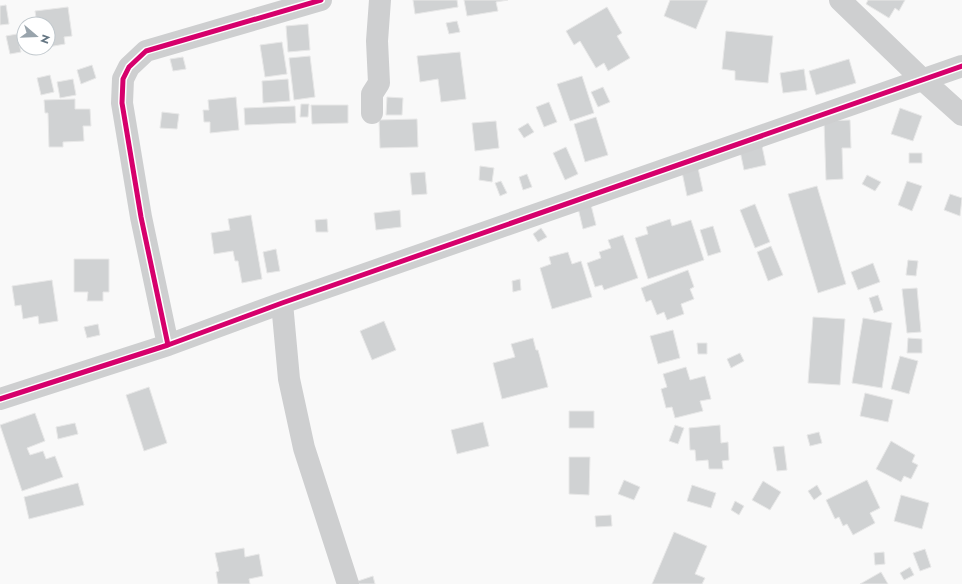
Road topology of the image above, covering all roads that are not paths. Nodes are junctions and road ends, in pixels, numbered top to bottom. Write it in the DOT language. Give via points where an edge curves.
graph roads {
  1 [pos="321,0"];
  2 [pos="380,0"];
  3 [pos="840,0"];
  4 [pos="962,66"];
  5 [pos="923,80"];
  6 [pos="372,113"];
  7 [pos="962,115"];
  8 [pos="282,303"];
  9 [pos="168,345"];
  10 [pos="0,399"];
  11 [pos="348,584"];
  1 -- 9 [label="street" via="146,51 129,67 123,79 122,103"];
  2 -- 6 [label="street" via="377,41 379,83 372,94"];
  3 -- 5 [label="street"];
  4 -- 5 [label="street"];
  5 -- 7 [label="street"];
  5 -- 8 [label="street"];
  8 -- 9 [label="street"];
  8 -- 11 [label="street" via="289,379 304,448"];
  9 -- 10 [label="street"];
}
